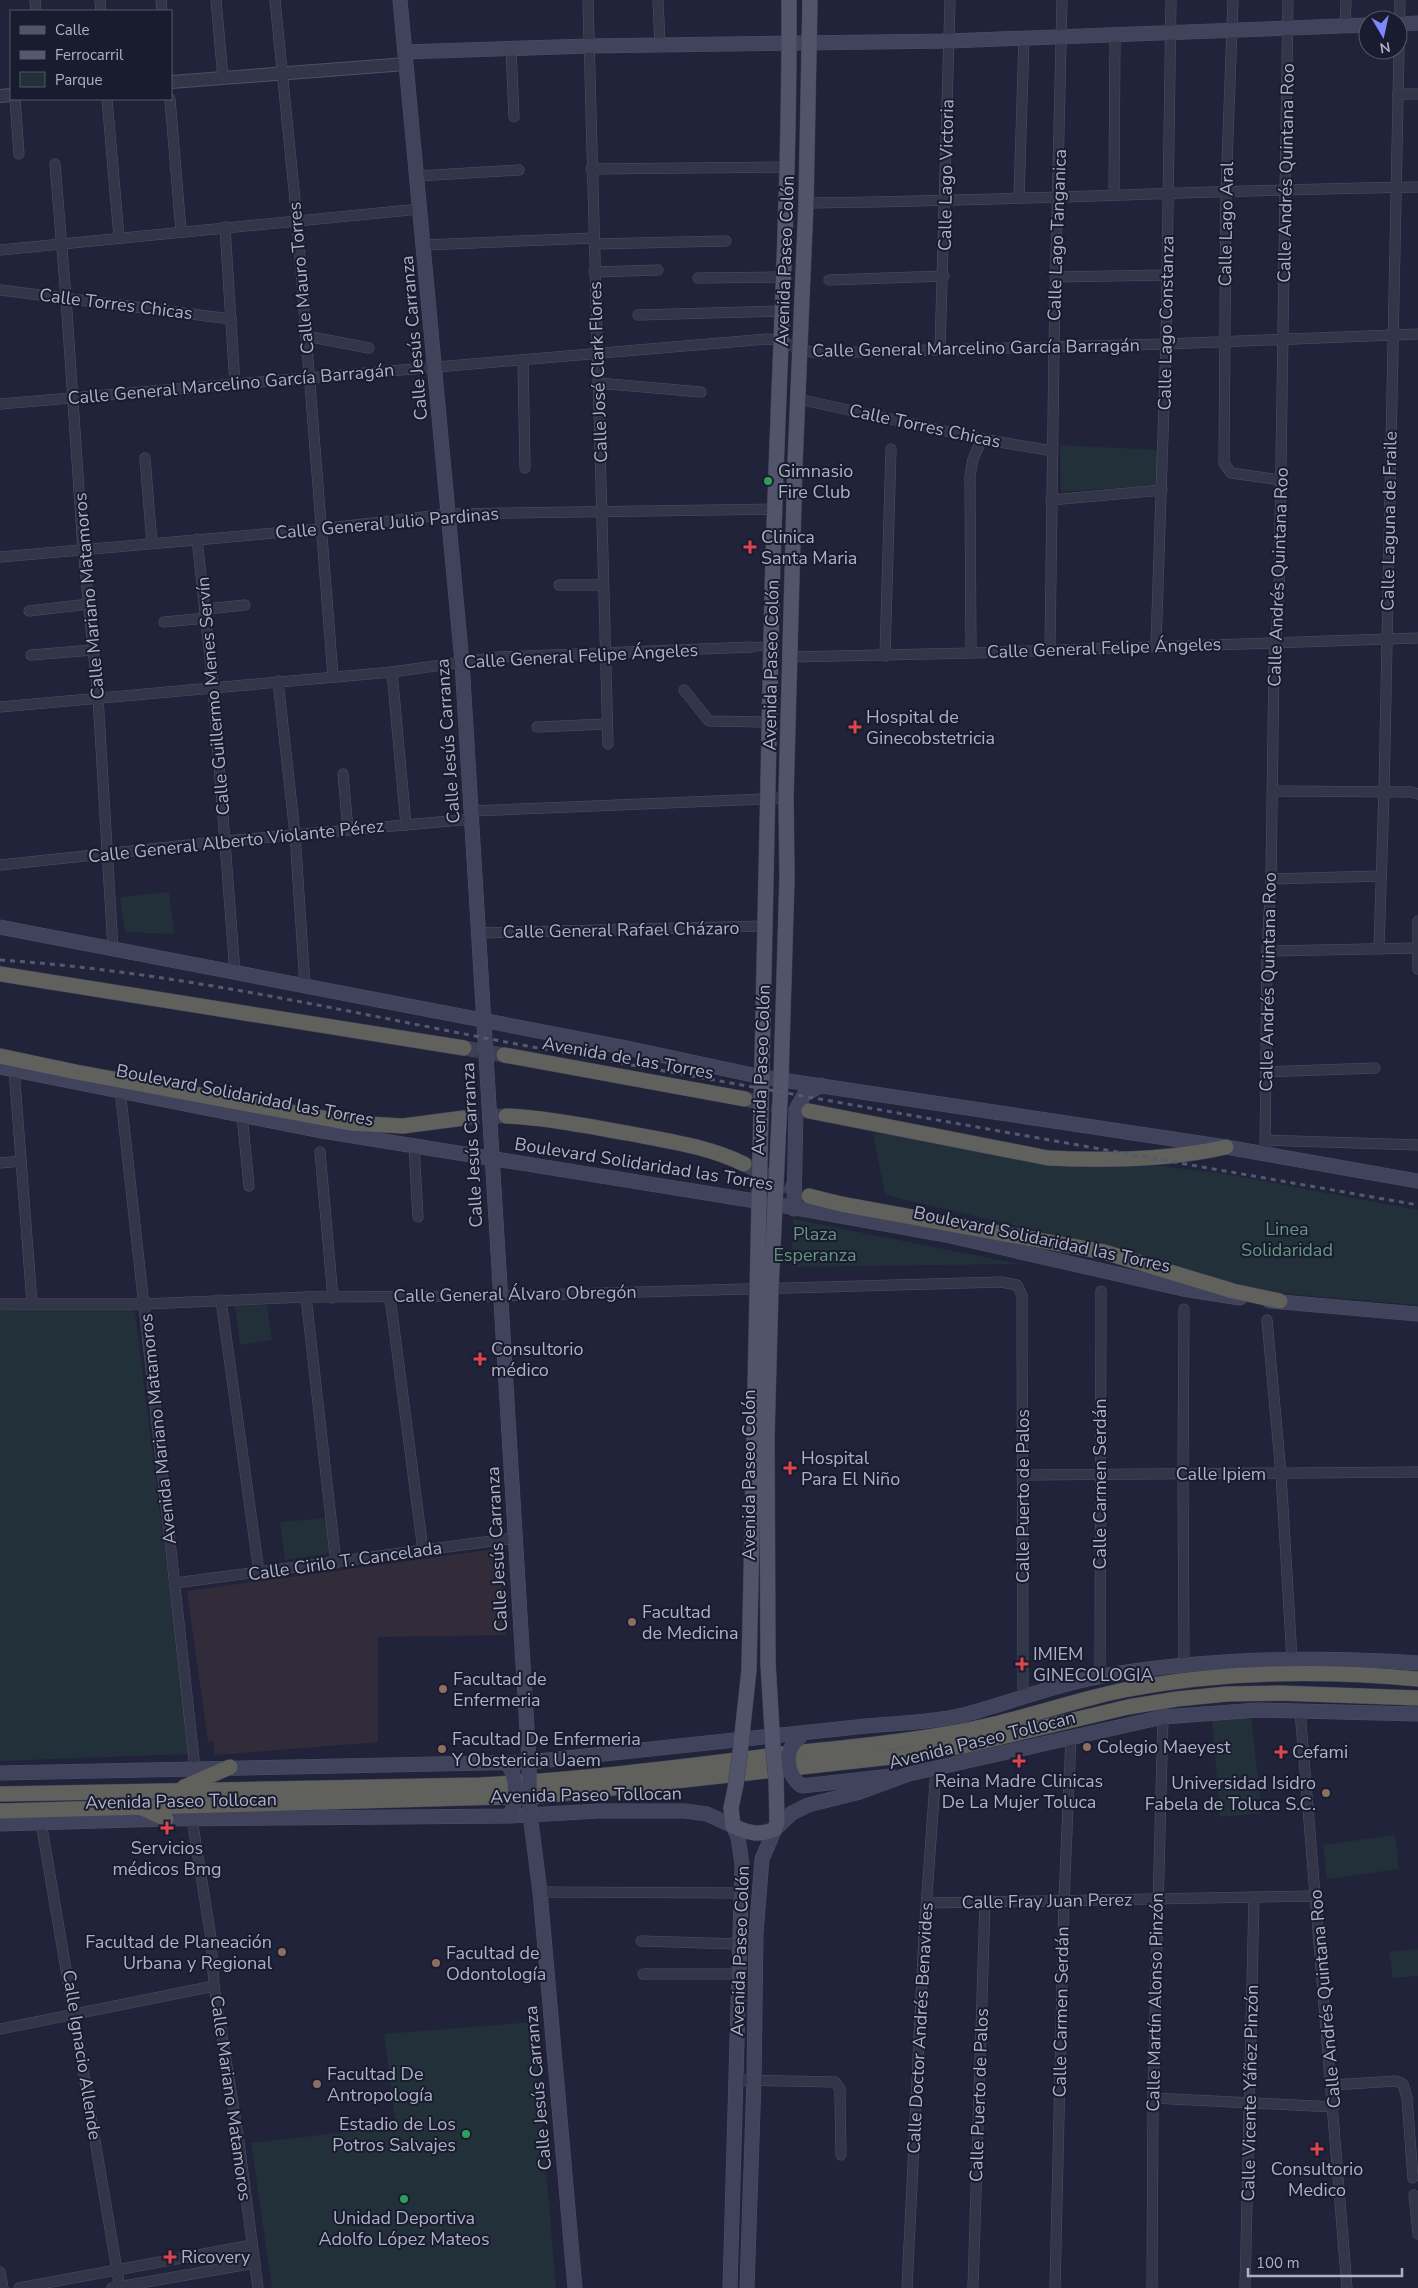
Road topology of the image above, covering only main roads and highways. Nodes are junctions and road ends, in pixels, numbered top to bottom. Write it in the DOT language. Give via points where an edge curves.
graph roads {
  1 [pos="400,0"];
  2 [pos="790,0"];
  3 [pos="810,0"];
  4 [pos="1358,25"];
  5 [pos="790,44"];
  6 [pos="809,44"];
  7 [pos="406,58"];
  8 [pos="775,464"];
  9 [pos="795,464"];
  10 [pos="766,877"];
  11 [pos="787,877"];
  12 [pos="0,927"];
  13 [pos="0,974"];
  14 [pos="484,1021"];
  15 [pos="464,1048"];
  16 [pos="504,1055"];
  17 [pos="0,1056"];
  18 [pos="7,1068"];
  19 [pos="762,1077"];
  20 [pos="781,1080"];
  21 [pos="821,1085"];
  22 [pos="745,1099"];
  23 [pos="809,1111"];
  24 [pos="506,1116"];
  25 [pos="464,1118"];
  26 [pos="1226,1147"];
  27 [pos="492,1157"];
  28 [pos="744,1164"];
  29 [pos="1418,1182"];
  30 [pos="810,1196"];
  31 [pos="759,1202"];
  32 [pos="774,1204"];
  33 [pos="794,1209"];
  34 [pos="764,1288"];
  35 [pos="1280,1301"];
  36 [pos="1418,1314"];
  37 [pos="761,1437"];
  38 [pos="1418,1663"];
  39 [pos="1418,1679"];
  40 [pos="1418,1698"];
  41 [pos="1418,1714"];
  42 [pos="913,1723"];
  43 [pos="772,1742"];
  44 [pos="740,1746"];
  45 [pos="529,1762"];
  46 [pos="508,1763"];
  47 [pos="230,1768"];
  48 [pos="0,1773"];
  49 [pos="910,1774"];
  50 [pos="178,1790"];
  51 [pos="0,1794"];
  52 [pos="138,1806"];
  53 [pos="0,1810"];
  54 [pos="530,1814"];
  55 [pos="510,1816"];
  56 [pos="166,1819"];
  57 [pos="0,1824"];
  58 [pos="733,1826"];
  59 [pos="775,1829"];
  60 [pos="734,2153"];
  61 [pos="751,2154"];
  62 [pos="575,2288"];
  63 [pos="730,2288"];
  64 [pos="747,2288"];
  1 -- 7 [label="main road, Calle Jesús Carranza"];
  2 -- 5 [label="main road, Avenida Paseo Colón"];
  3 -- 6 [label="main road, Avenida Paseo Colón"];
  4 -- 6 [label="main road"];
  5 -- 6 [label="main road"];
  5 -- 7 [label="main road" via="511,48"];
  5 -- 8 [label="main road, Avenida Paseo Colón" via="783,311"];
  6 -- 9 [label="main road, Avenida Paseo Colón"];
  7 -- 14 [label="main road, Calle Jesús Carranza" via="462,662"];
  8 -- 9 [label="main road"];
  8 -- 10 [label="main road, Avenida Paseo Colón"];
  9 -- 11 [label="main road, Avenida Paseo Colón" via="786,798"];
  10 -- 11 [label="main road"];
  10 -- 19 [label="main road, Avenida Paseo Colón"];
  11 -- 20 [label="main road, Avenida Paseo Colón"];
  12 -- 14 [label="main road"];
  13 -- 15 [label="highway"];
  14 -- 19 [label="main road"];
  14 -- 27 [label="main road, Calle Jesús Carranza"];
  16 -- 22 [label="highway, Avenida de las Torres"];
  17 -- 25 [label="highway, Boulevard Solidaridad las Torres" via="350,1123 403,1126"];
  18 -- 27 [label="main road, Boulevard Solidaridad las Torres" via="242,1115"];
  19 -- 20 [label="main road"];
  19 -- 31 [label="main road, Avenida Paseo Colón"];
  20 -- 21 [label="main road"];
  20 -- 32 [label="main road, Avenida Paseo Colón"];
  21 -- 26 [label="main road"];
  21 -- 33 [label="main road" via="804,1095 794,1118"];
  23 -- 26 [label="highway" via="1048,1158 1174,1156"];
  24 -- 28 [label="highway" via="538,1118 695,1146"];
  26 -- 29 [label="main road"];
  27 -- 31 [label="main road, Boulevard Solidaridad las Torres"];
  27 -- 45 [label="main road, Calle Jesús Carranza"];
  30 -- 35 [label="highway, Boulevard Solidaridad las Torres" via="1104,1252 1233,1292"];
  31 -- 32 [label="main road, Boulevard Solidaridad las Torres"];
  31 -- 34 [label="main road, Avenida Paseo Colón"];
  32 -- 33 [label="main road, Boulevard Solidaridad las Torres"];
  32 -- 34 [label="main road, Avenida Paseo Colón"];
  33 -- 35 [label="main road, Boulevard Solidaridad las Torres" via="946,1236 1183,1289 1234,1298"];
  34 -- 37 [label="main road, Avenida Paseo Colón"];
  35 -- 36 [label="main road, Boulevard Solidaridad las Torres"];
  37 -- 43 [label="main road, Avenida Paseo Colón"];
  37 -- 44 [label="main road, Avenida Paseo Colón" via="749,1670"];
  38 -- 42 [label="main road, Avenida Paseo Tollocan" via="1292,1659 1184,1664 1100,1677 966,1714"];
  39 -- 50 [label="highway, Avenida Paseo Tollocan" via="1297,1674 1189,1681 1124,1690 968,1730 588,1777 479,1785"];
  40 -- 52 [label="highway, Avenida Paseo Tollocan" via="1280,1693 1177,1699 968,1745 900,1756 541,1796"];
  41 -- 49 [label="main road, Avenida Paseo Tollocan" via="1258,1710 1163,1717"];
  42 -- 43 [label="main road, Avenida Paseo Tollocan"];
  42 -- 49 [label="main road, bridge" via="887,1732 800,1738 791,1746 789,1758 792,1776 802,1786"];
  43 -- 44 [label="main road, Avenida Paseo Tollocan"];
  43 -- 59 [label="main road, Avenida Paseo Colón, bridge" via="776,1777"];
  44 -- 45 [label="main road, Avenida Paseo Tollocan"];
  44 -- 58 [label="main road, Avenida Paseo Colón, bridge" via="731,1808"];
  45 -- 46 [label="main road, Avenida Paseo Tollocan"];
  45 -- 54 [label="main road, Calle Jesús Carranza, bridge"];
  46 -- 47 [label="main road, Avenida Paseo Tollocan"];
  46 -- 55 [label="main road, bridge" via="515,1799"];
  47 -- 48 [label="main road, Avenida Paseo Tollocan"];
  47 -- 50 [label="highway"];
  49 -- 59 [label="main road, Avenida Paseo Tollocan" via="860,1792 808,1805 792,1813"];
  50 -- 51 [label="highway, Avenida Paseo Tollocan"];
  52 -- 53 [label="highway, Avenida Paseo Tollocan"];
  52 -- 56 [label="highway"];
  54 -- 55 [label="main road, Avenida Paseo Tollocan"];
  54 -- 58 [label="main road, Avenida Paseo Tollocan" via="685,1811 707,1814"];
  54 -- 62 [label="main road, Calle Jesús Carranza" via="540,1892"];
  55 -- 56 [label="main road, Avenida Paseo Tollocan"];
  56 -- 57 [label="main road, Avenida Paseo Tollocan"];
  58 -- 59 [label="main road, Avenida Paseo Tollocan" via="755,1833"];
  58 -- 60 [label="main road, Avenida Paseo Colón" via="742,1864"];
  59 -- 61 [label="main road, Avenida Paseo Colón" via="765,1850 756,1933"];
  60 -- 61 [label="main road"];
  60 -- 63 [label="main road, Avenida Paseo Colón"];
  61 -- 64 [label="main road, Avenida Paseo Colón"];
}
